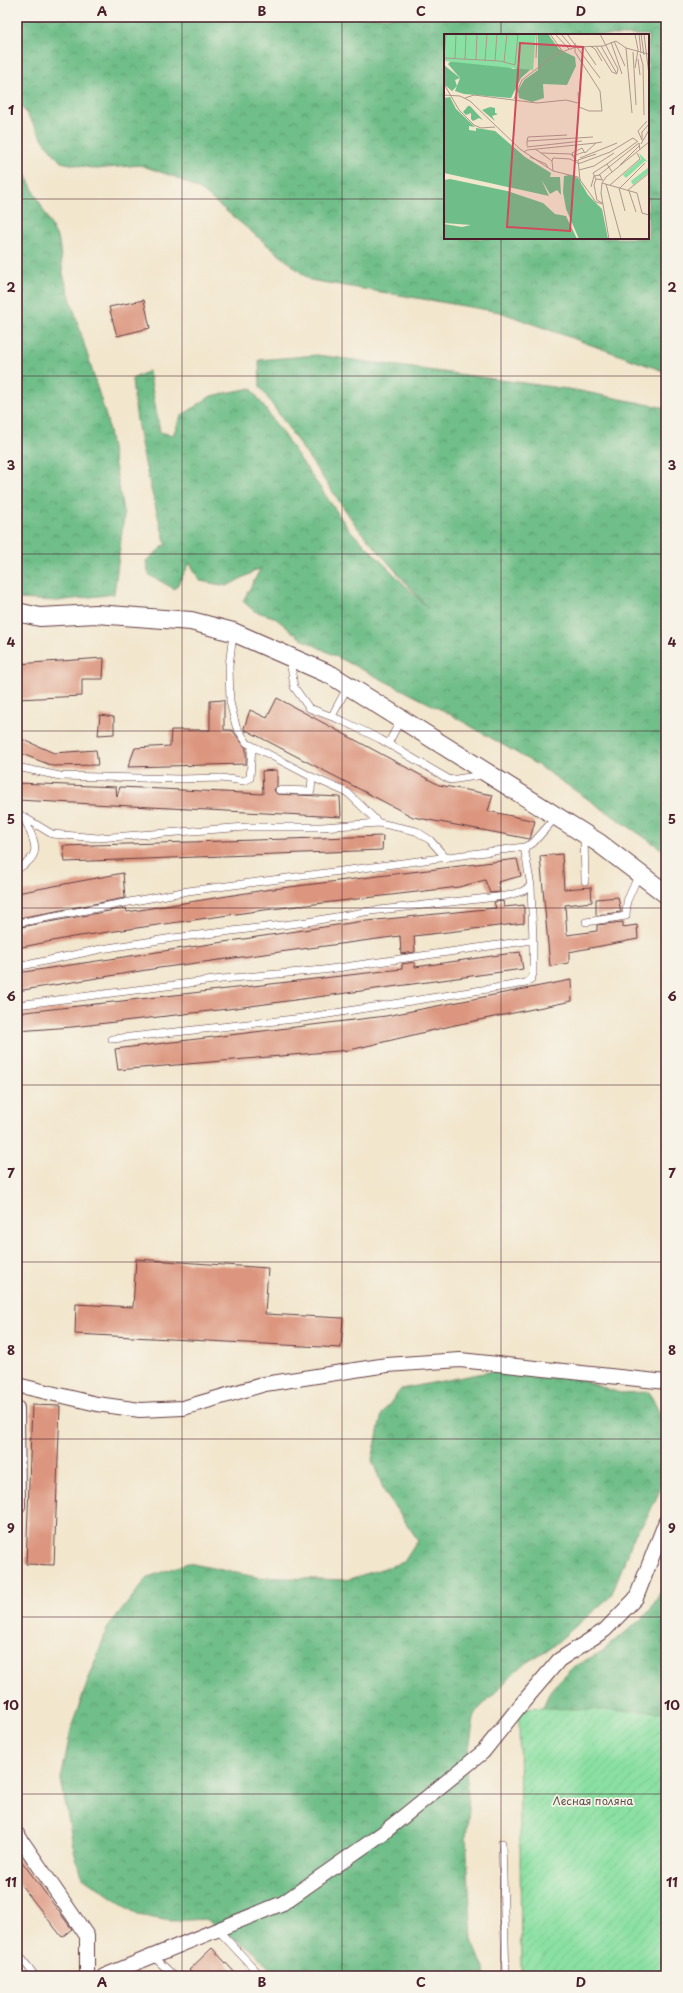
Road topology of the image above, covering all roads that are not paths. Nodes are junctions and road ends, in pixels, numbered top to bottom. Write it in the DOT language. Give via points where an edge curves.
graph roads {
  1 [pos="17,612"];
  2 [pos="233,632"];
  3 [pos="290,657"];
  4 [pos="348,686"];
  5 [pos="332,716"];
  6 [pos="401,719"];
  7 [pos="388,744"];
  8 [pos="252,746"];
  9 [pos="17,767"];
  10 [pos="488,774"];
  11 [pos="312,777"];
  12 [pos="279,790"];
  13 [pos="556,816"];
  14 [pos="19,817"];
  15 [pos="379,823"];
  16 [pos="584,834"];
  17 [pos="524,847"];
  18 [pos="446,858"];
  19 [pos="17,869"];
  20 [pos="639,874"];
  21 [pos="585,881"];
  22 [pos="531,886"];
  23 [pos="666,894"];
  24 [pos="586,922"];
  25 [pos="17,923"];
  26 [pos="533,940"];
  27 [pos="17,967"];
  28 [pos="17,1005"];
  29 [pos="112,1039"];
  30 [pos="666,1382"];
  31 [pos="17,1385"];
  32 [pos="17,1408"];
  33 [pos="18,1506"];
  34 [pos="666,1521"];
  35 [pos="17,1834"];
  36 [pos="502,1843"];
  37 [pos="218,1930"];
  38 [pos="17,1952"];
  39 [pos="153,1956"];
  40 [pos="128,1970"];
  41 [pos="35,1976"];
  42 [pos="87,1976"];
  43 [pos="104,1976"];
  44 [pos="174,1976"];
  45 [pos="261,1976"];
  46 [pos="506,1976"];
  1 -- 2 [label="street" via="40,617 96,614 191,621"];
  2 -- 3 [label="street"];
  2 -- 8 [label="lane" via="229,666 230,702 236,726 247,743"];
  3 -- 4 [label="street" via="331,675"];
  3 -- 5 [label="lane" via="294,687 309,708"];
  4 -- 5 [label="lane"];
  4 -- 6 [label="street"];
  5 -- 7 [label="lane"];
  6 -- 7 [label="lane"];
  6 -- 10 [label="street"];
  7 -- 10 [label="lane" via="450,780"];
  8 -- 9 [label="lane" via="250,778 244,781 221,778 60,776"];
  8 -- 11 [label="lane"];
  10 -- 13 [label="street"];
  11 -- 12 [label="lane" via="311,791"];
  11 -- 15 [label="lane" via="348,793"];
  13 -- 16 [label="street"];
  13 -- 17 [label="lane" via="532,843"];
  14 -- 15 [label="lane" via="52,834 98,838 246,827 322,827"];
  14 -- 19 [label="lane" via="36,848 30,862"];
  15 -- 18 [label="lane" via="416,831 430,840"];
  16 -- 20 [label="street"];
  16 -- 21 [label="lane"];
  17 -- 18 [label="lane"];
  17 -- 22 [label="lane"];
  18 -- 25 [label="lane" via="188,891"];
  20 -- 23 [label="street"];
  20 -- 24 [label="lane" via="627,901 626,916"];
  22 -- 26 [label="lane"];
  22 -- 27 [label="lane" via="506,896 370,911 307,922 166,939 101,949"];
  26 -- 28 [label="lane" via="324,970 222,979"];
  26 -- 29 [label="lane" via="533,974 526,983 310,1017"];
  30 -- 31 [label="street" via="460,1360 387,1365 288,1380 265,1384 183,1408 140,1410 97,1404"];
  32 -- 33 [label="street"];
  34 -- 37 [label="street" via="636,1598 604,1630 559,1660 483,1752 383,1833 283,1903"];
  35 -- 42 [label="street" via="87,1936"];
  36 -- 46 [label="lane"];
  37 -- 39 [label="street"];
  37 -- 45 [label="lane"];
  38 -- 41 [label="lane"];
  39 -- 40 [label="street"];
  39 -- 44 [label="lane"];
  40 -- 43 [label="street"];
}
